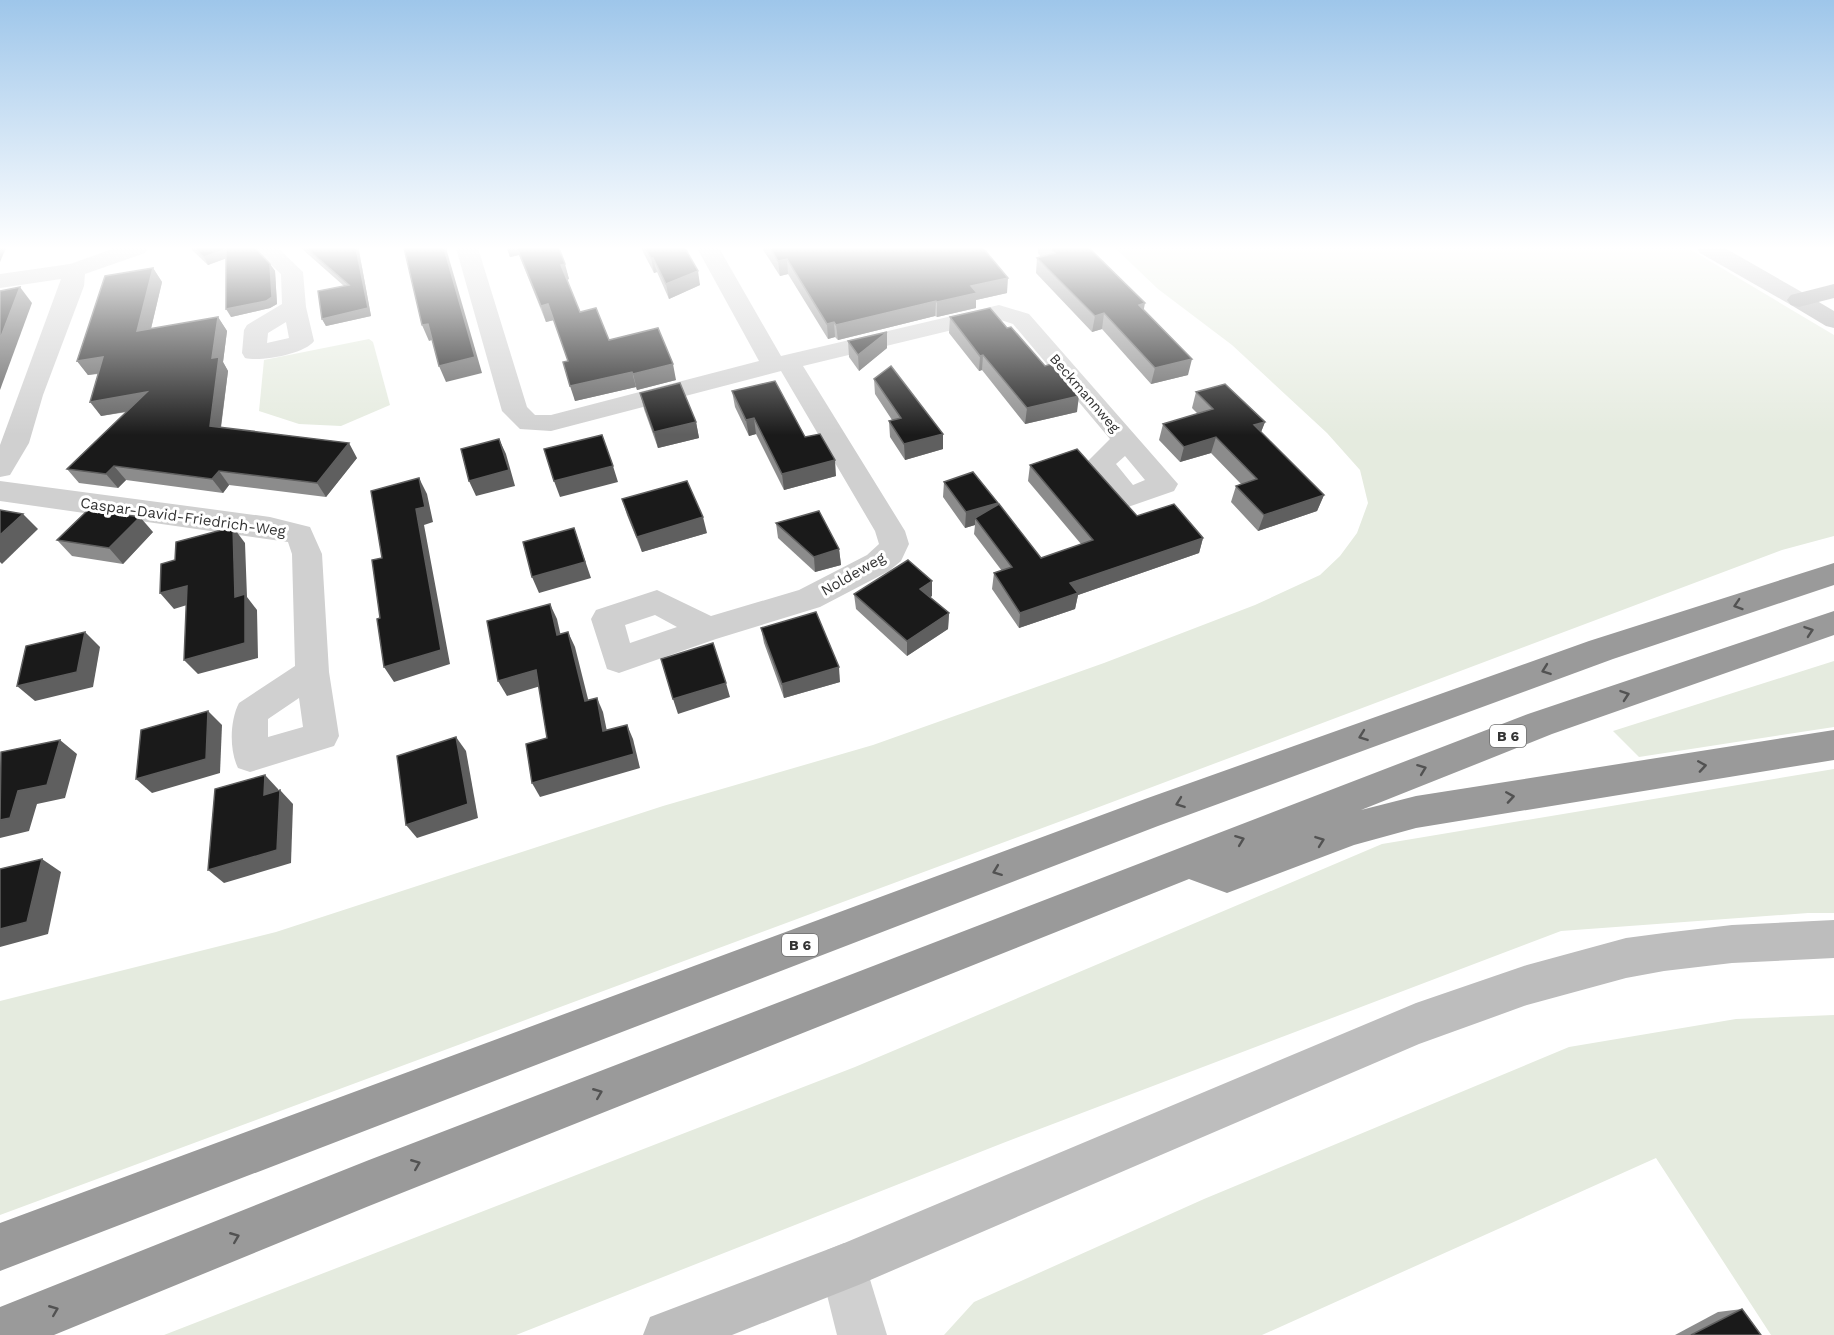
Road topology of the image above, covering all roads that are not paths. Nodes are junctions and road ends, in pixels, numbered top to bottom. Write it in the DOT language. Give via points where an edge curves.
graph roads {
  1 [pos="63,310"];
  2 [pos="485,310"];
  3 [pos="751,310"];
  4 [pos="1816,310"];
  5 [pos="1834,321"];
  6 [pos="781,363"];
  7 [pos="1126,440"];
  8 [pos="0,468"];
  9 [pos="0,491"];
  10 [pos="1834,574"];
  11 [pos="1834,623"];
  12 [pos="708,629"];
  13 [pos="312,672"];
  14 [pos="1834,745"];
  15 [pos="1186,861"];
  16 [pos="1834,939"];
  17 [pos="0,1246"];
  18 [pos="844,1268"];
  19 [pos="0,1332"];
  20 [pos="668,1335"];
  21 [pos="862,1335"];
  1 -- 8 [label="street" via="15,443"];
  2 -- 6 [label="street, Beckmannweg" via="515,411 529,423 551,423"];
  3 -- 6 [label="street"];
  4 -- 5 [label="main road"];
  6 -- 7 [label="street, Beckmannweg" via="999,312 1021,320"];
  6 -- 12 [label="street, Noldeweg" via="890,531 894,544 878,563 809,599"];
  9 -- 13 [label="street, Caspar-David-Friedrich-Weg" via="270,526 300,534 307,554"];
  10 -- 17 [label="highway, B 6, one-way" via="1601,650 1145,815"];
  15 -- 11 [label="highway, B 6, one-way" via="1540,724"];
  15 -- 14 [label="highway, one-way" via="1227,875 1416,812"];
  19 -- 15 [label="highway, B 6, one-way"];
  16 -- 18 [label="street" via="1664,952 1626,958 1527,985 1416,1024"];
  18 -- 20 [label="street"];
  18 -- 21 [label="street"];
}
